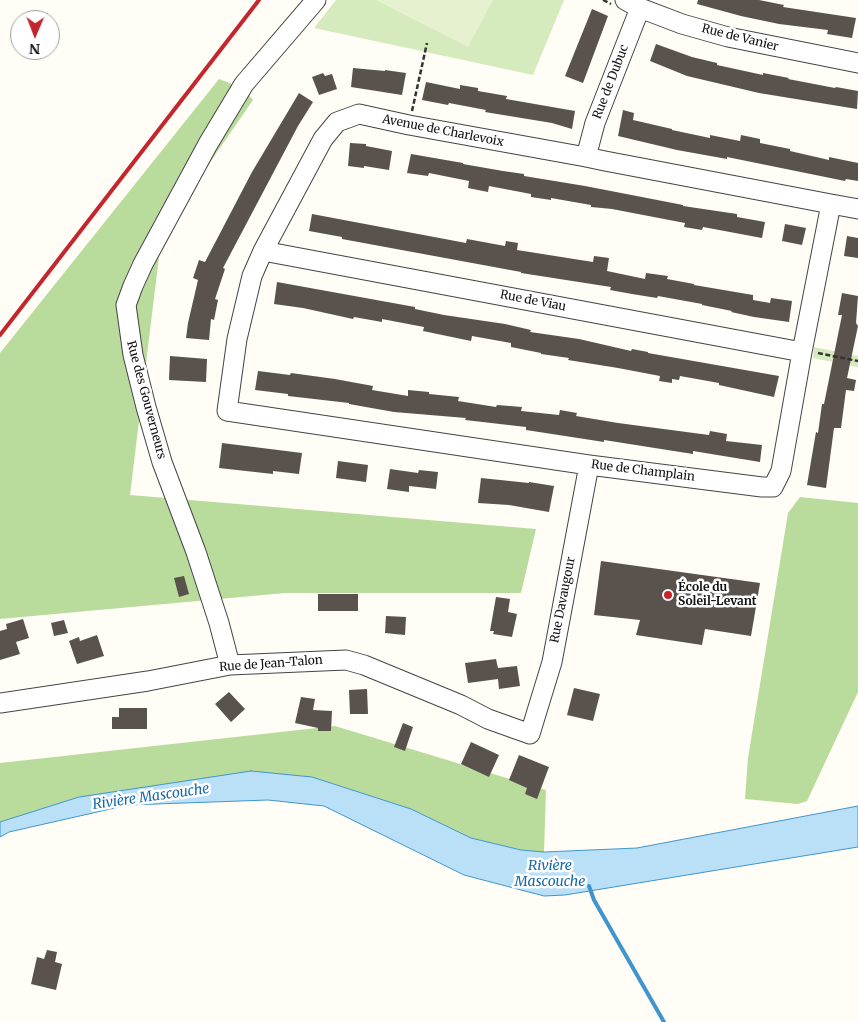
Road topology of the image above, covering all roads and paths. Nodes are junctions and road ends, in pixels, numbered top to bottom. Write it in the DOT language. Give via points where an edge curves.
graph roads {
  1 [pos="316,0"];
  2 [pos="633,4"];
  3 [pos="427,43"];
  4 [pos="858,63"];
  5 [pos="409,125"];
  6 [pos="586,157"];
  7 [pos="832,204"];
  8 [pos="858,209"];
  9 [pos="264,251"];
  10 [pos="802,352"];
  11 [pos="858,361"];
  12 [pos="227,411"];
  13 [pos="589,464"];
  14 [pos="230,665"];
  15 [pos="0,704"];
  16 [pos="530,734"];
  1 -- 14 [label="street, Rue des Gouverneurs" via="244,84 147,256 126,305 133,355 162,462 196,552"];
  2 -- 4 [label="street, Rue de Vanier" via="682,24 728,37"];
  2 -- 6 [label="street, Rue de Dubuc"];
  3 -- 5 [label="path"];
  5 -- 6 [label="street, Avenue de Charlevoix"];
  5 -- 9 [label="street, Avenue de Charlevoix" via="359,114 337,122 323,139"];
  6 -- 7 [label="street, Avenue de Charlevoix"];
  7 -- 8 [label="street, Avenue de Charlevoix"];
  7 -- 10 [label="street, Rue de Champlain"];
  9 -- 10 [label="street, Rue de Viau"];
  9 -- 12 [label="street, Avenue de Charlevoix" via="252,276 237,339"];
  10 -- 11 [label="path"];
  10 -- 13 [label="street, Rue de Champlain" via="781,471 773,487"];
  12 -- 13 [label="street, Rue de Champlain"];
  13 -- 16 [label="street, Rue Davaugour" via="552,662"];
  14 -- 15 [label="street, Rue de Jean-Talon" via="148,682"];
  14 -- 16 [label="street, Rue de Jean-Talon" via="346,660"];
}
